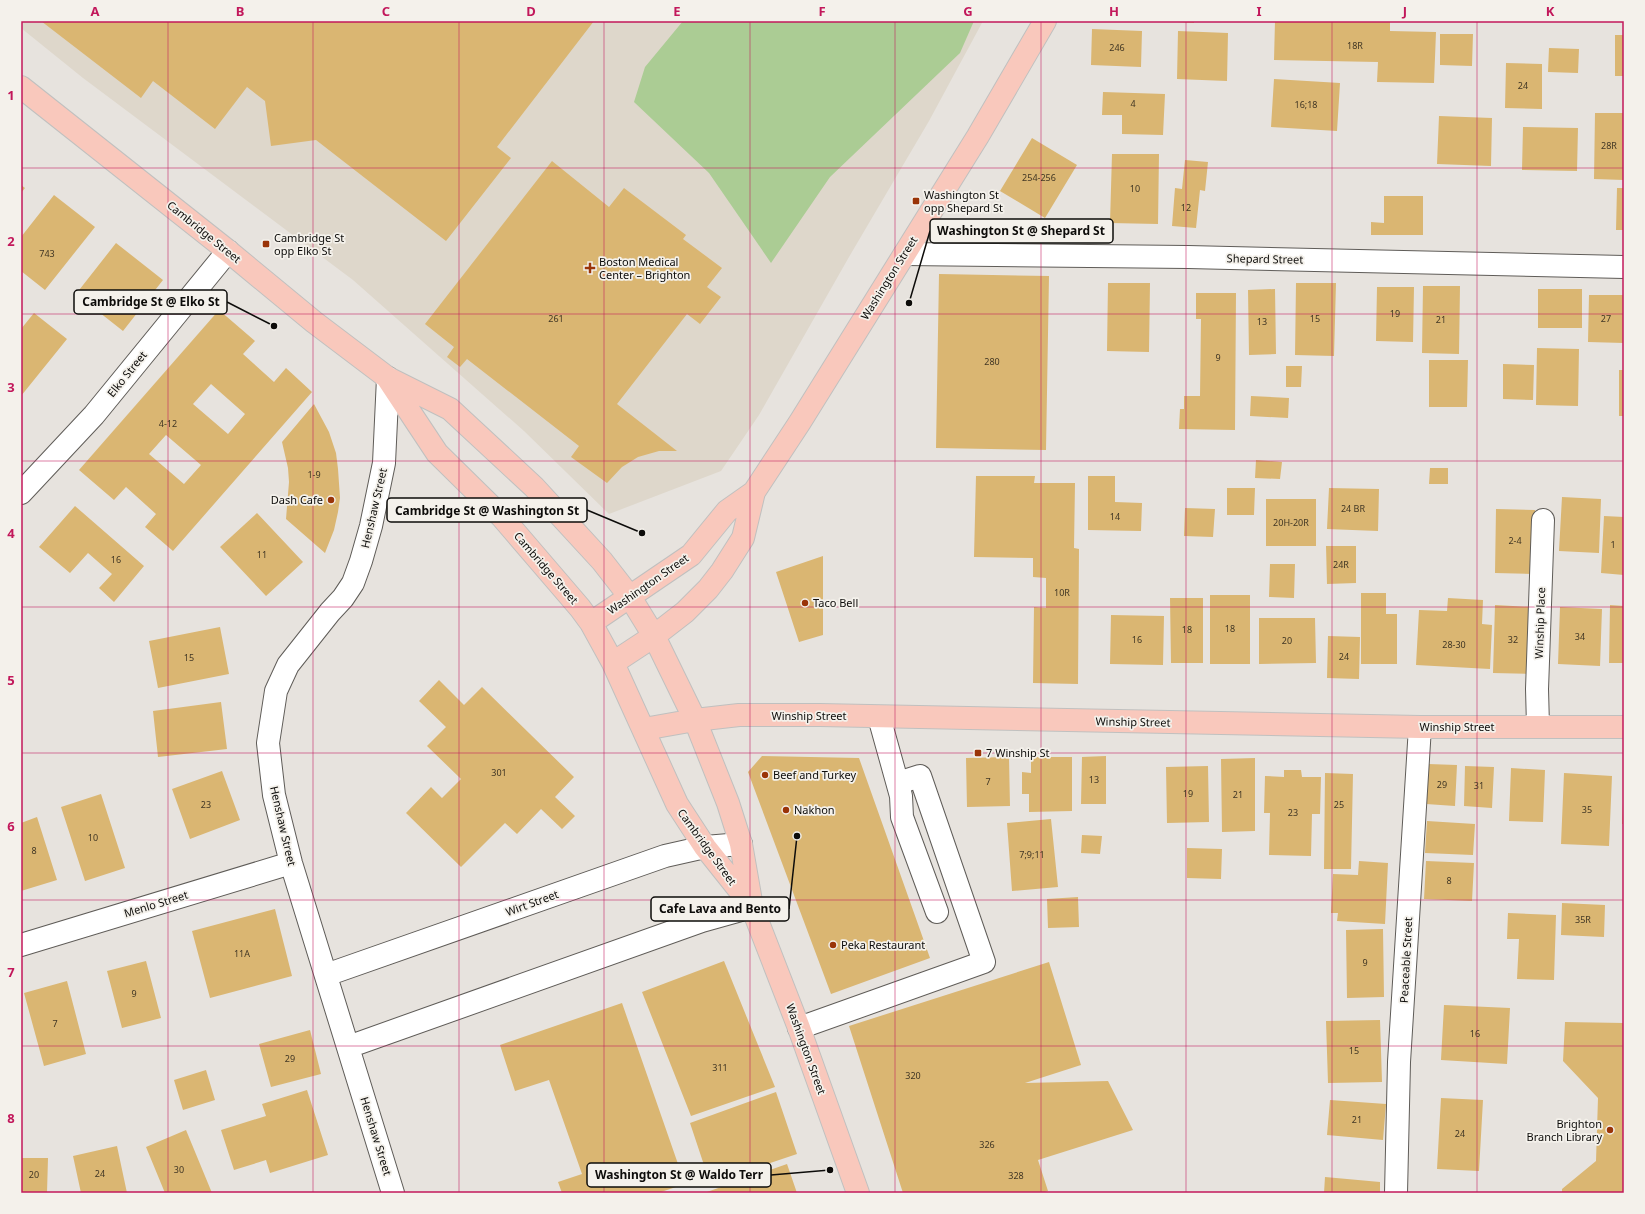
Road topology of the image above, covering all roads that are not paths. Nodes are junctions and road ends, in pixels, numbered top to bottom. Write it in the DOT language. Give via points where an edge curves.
graph roads {
  1 [pos="1045,21"];
  2 [pos="21,87"];
  3 [pos="228,251"];
  4 [pos="905,254"];
  5 [pos="1624,267"];
  6 [pos="388,378"];
  7 [pos="754,492"];
  8 [pos="21,493"];
  9 [pos="1543,520"];
  10 [pos="630,597"];
  11 [pos="591,624"];
  12 [pos="654,636"];
  13 [pos="613,663"];
  14 [pos="879,717"];
  15 [pos="695,720"];
  16 [pos="1538,726"];
  17 [pos="1420,727"];
  18 [pos="1624,727"];
  19 [pos="644,729"];
  20 [pos="899,790"];
  21 [pos="741,844"];
  22 [pos="705,847"];
  23 [pos="291,863"];
  24 [pos="752,907"];
  25 [pos="944,910"];
  26 [pos="21,945"];
  27 [pos="326,975"];
  28 [pos="799,1028"];
  29 [pos="348,1047"];
  30 [pos="388,1192"];
  31 [pos="858,1193"];
  32 [pos="1396,1193"];
  1 -- 4 [label="main road, Washington Street"];
  2 -- 3 [label="main road, Cambridge Street"];
  3 -- 6 [label="main road, Cambridge Street" via="314,322"];
  3 -- 8 [label="street, Elko Street" via="94,415"];
  4 -- 5 [label="street, Shepard Street" via="1188,257"];
  4 -- 7 [label="main road, Washington Street"];
  6 -- 10 [label="main road, Cambridge Street" via="450,409 534,487 602,561"];
  6 -- 11 [label="main road, Cambridge Street" via="437,453 502,518 564,587"];
  6 -- 23 [label="street, Henshaw Street" via="384,463 361,561 353,583 288,665 276,691 268,743 274,796"];
  7 -- 10 [label="main road, Washington Street" via="727,511 691,555"];
  7 -- 12 [label="main road, Washington Street" via="742,538 722,571 693,605"];
  9 -- 16 [label="street, Winship Place"];
  10 -- 11 [label="main road, Washington Street"];
  10 -- 12 [label="main road, Cambridge Street"];
  11 -- 13 [label="main road, Cambridge Street"];
  12 -- 13 [label="main road, Washington Street"];
  12 -- 15 [label="main road, Cambridge Street"];
  13 -- 19 [label="main road, Cambridge Street"];
  14 -- 15 [label="main road, Winship Street" via="739,715"];
  14 -- 17 [label="main road, Winship Street"];
  14 -- 20 [label="street"];
  15 -- 19 [label="main road, Winship Street"];
  15 -- 21 [label="main road, Cambridge Street" via="728,803"];
  16 -- 17 [label="main road, Winship Street"];
  16 -- 18 [label="main road, Winship Street"];
  17 -- 32 [label="street, Peaceable Street" via="1400,1062"];
  19 -- 22 [label="main road, Cambridge Street" via="677,804"];
  20 -- 25 [label="street" via="902,817"];
  20 -- 28 [label="street" via="920,776 984,962"];
  21 -- 22 [label="street, Wirt Street"];
  21 -- 24 [label="main road, Cambridge Street"];
  22 -- 24 [label="main road, Cambridge Street"];
  22 -- 27 [label="street, Wirt Street" via="666,856"];
  23 -- 26 [label="street, Menlo Street"];
  23 -- 27 [label="street, Henshaw Street"];
  24 -- 28 [label="main road, Washington Street"];
  24 -- 29 [label="street" via="702,920"];
  27 -- 29 [label="street, Henshaw Street"];
  28 -- 31 [label="main road, Washington Street"];
  29 -- 30 [label="street, Henshaw Street"];
}
